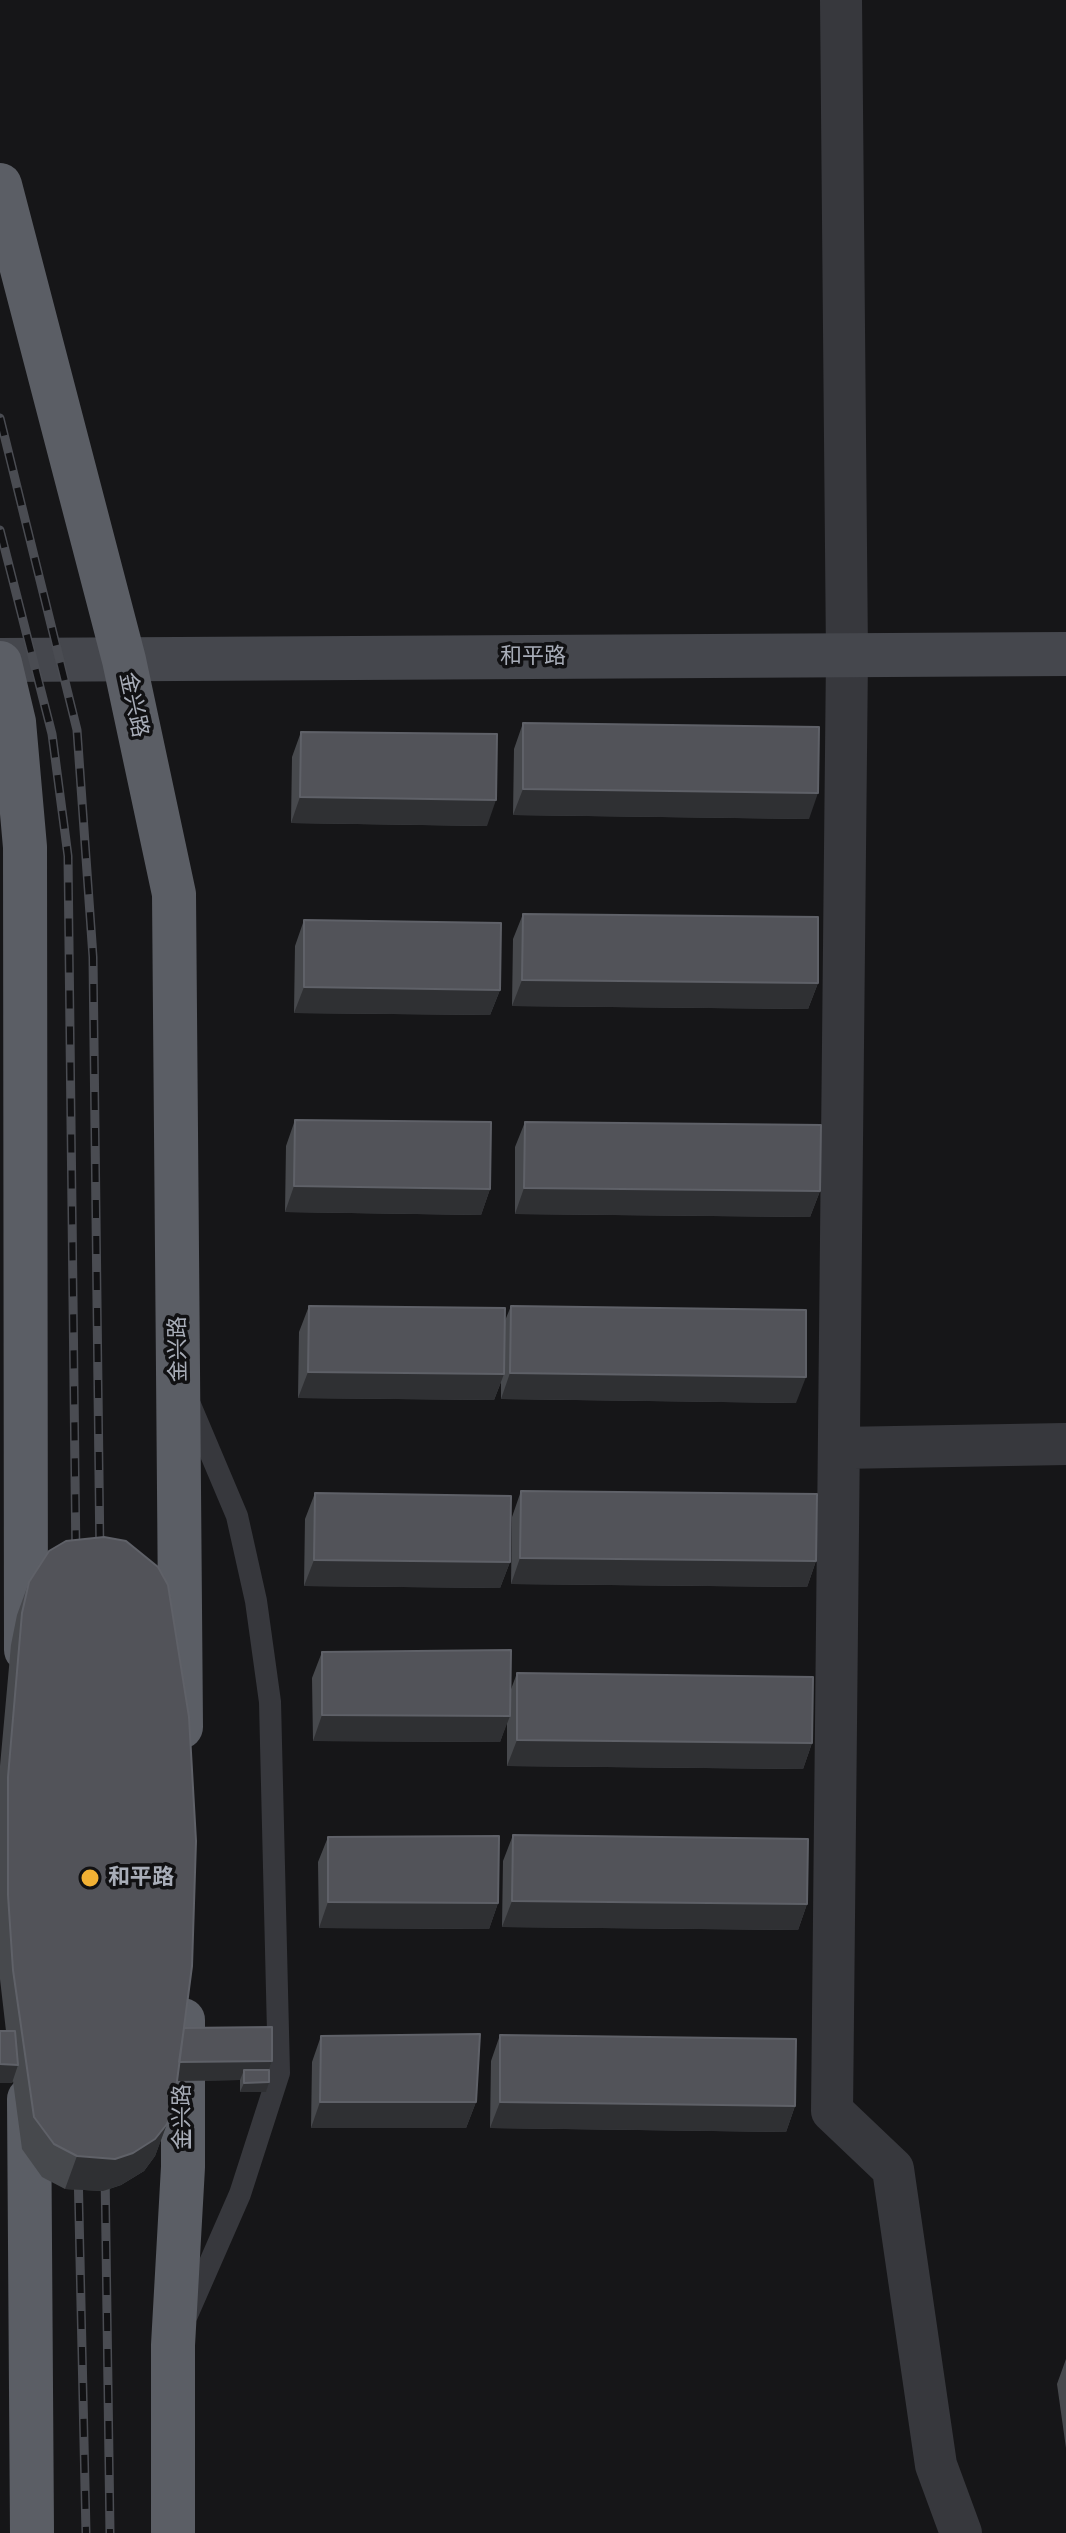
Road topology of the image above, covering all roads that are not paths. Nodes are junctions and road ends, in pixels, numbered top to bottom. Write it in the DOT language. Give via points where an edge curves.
graph roads {
  1 [pos="841,0"];
  2 [pos="0,185"];
  3 [pos="1066,654"];
  4 [pos="847,656"];
  5 [pos="124,660"];
  6 [pos="0,661"];
  7 [pos="179,1378"];
  8 [pos="1066,1444"];
  9 [pos="839,1448"];
  10 [pos="26,1692"];
  11 [pos="182,1771"];
  12 [pos="183,1977"];
  13 [pos="29,2056"];
  14 [pos="173,2345"];
  15 [pos="32,2533"];
  16 [pos="173,2533"];
  17 [pos="961,2533"];
  1 -- 4 [label="street"];
  2 -- 5 [label="highway, 金兴路"];
  3 -- 4 [label="main road, 和平路"];
  4 -- 5 [label="main road, 和平路"];
  4 -- 9 [label="street"];
  5 -- 6 [label="main road, 和平路"];
  5 -- 7 [label="highway, 金兴路" via="174,894"];
  6 -- 10 [label="highway" via="14,722 25,847"];
  7 -- 11 [label="highway, 金兴路"];
  7 -- 14 [label="lane" via="237,1516 256,1601 270,1702 279,2073 240,2194"];
  8 -- 9 [label="street"];
  9 -- 17 [label="street" via="832,2111 893,2169 936,2465"];
  12 -- 14 [label="highway, 金兴路" via="183,2167"];
  13 -- 15 [label="highway"];
  14 -- 16 [label="highway, 金兴路"];
}
